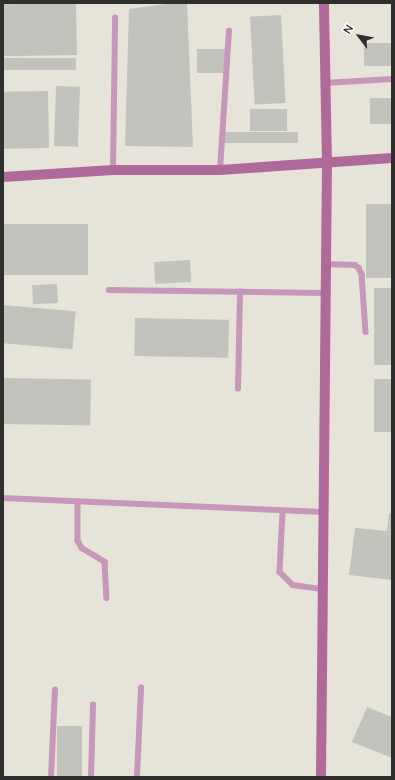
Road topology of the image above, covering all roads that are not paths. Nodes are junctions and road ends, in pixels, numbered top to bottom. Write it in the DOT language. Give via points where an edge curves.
graph roads {
  1 [pos="324,3"];
  2 [pos="115,18"];
  3 [pos="229,31"];
  4 [pos="392,79"];
  5 [pos="325,83"];
  6 [pos="392,158"];
  7 [pos="327,163"];
  8 [pos="113,170"];
  9 [pos="220,170"];
  10 [pos="3,177"];
  11 [pos="325,264"];
  12 [pos="109,290"];
  13 [pos="240,292"];
  14 [pos="324,293"];
  15 [pos="366,332"];
  16 [pos="238,388"];
  17 [pos="3,498"];
  18 [pos="78,502"];
  19 [pos="283,512"];
  20 [pos="322,512"];
  21 [pos="322,589"];
  22 [pos="107,598"];
  23 [pos="141,688"];
  24 [pos="55,690"];
  25 [pos="93,705"];
  26 [pos="51,777"];
  27 [pos="91,777"];
  28 [pos="137,777"];
  29 [pos="321,777"];
  1 -- 5 [label="street"];
  2 -- 8 [label="lane"];
  3 -- 9 [label="lane"];
  4 -- 5 [label="lane"];
  5 -- 7 [label="street"];
  6 -- 7 [label="street"];
  7 -- 9 [label="street"];
  7 -- 11 [label="street"];
  8 -- 9 [label="street"];
  8 -- 10 [label="street"];
  11 -- 14 [label="street"];
  11 -- 15 [label="lane" via="355,265 359,268 362,274"];
  12 -- 13 [label="lane"];
  13 -- 14 [label="lane"];
  13 -- 16 [label="lane"];
  14 -- 20 [label="street"];
  17 -- 18 [label="lane"];
  18 -- 19 [label="lane"];
  18 -- 22 [label="lane" via="78,541 82,548 105,562"];
  19 -- 20 [label="lane"];
  19 -- 21 [label="lane" via="280,572 293,585"];
  20 -- 21 [label="street"];
  21 -- 29 [label="street"];
  23 -- 28 [label="lane"];
  24 -- 26 [label="lane"];
  25 -- 27 [label="lane"];
}
